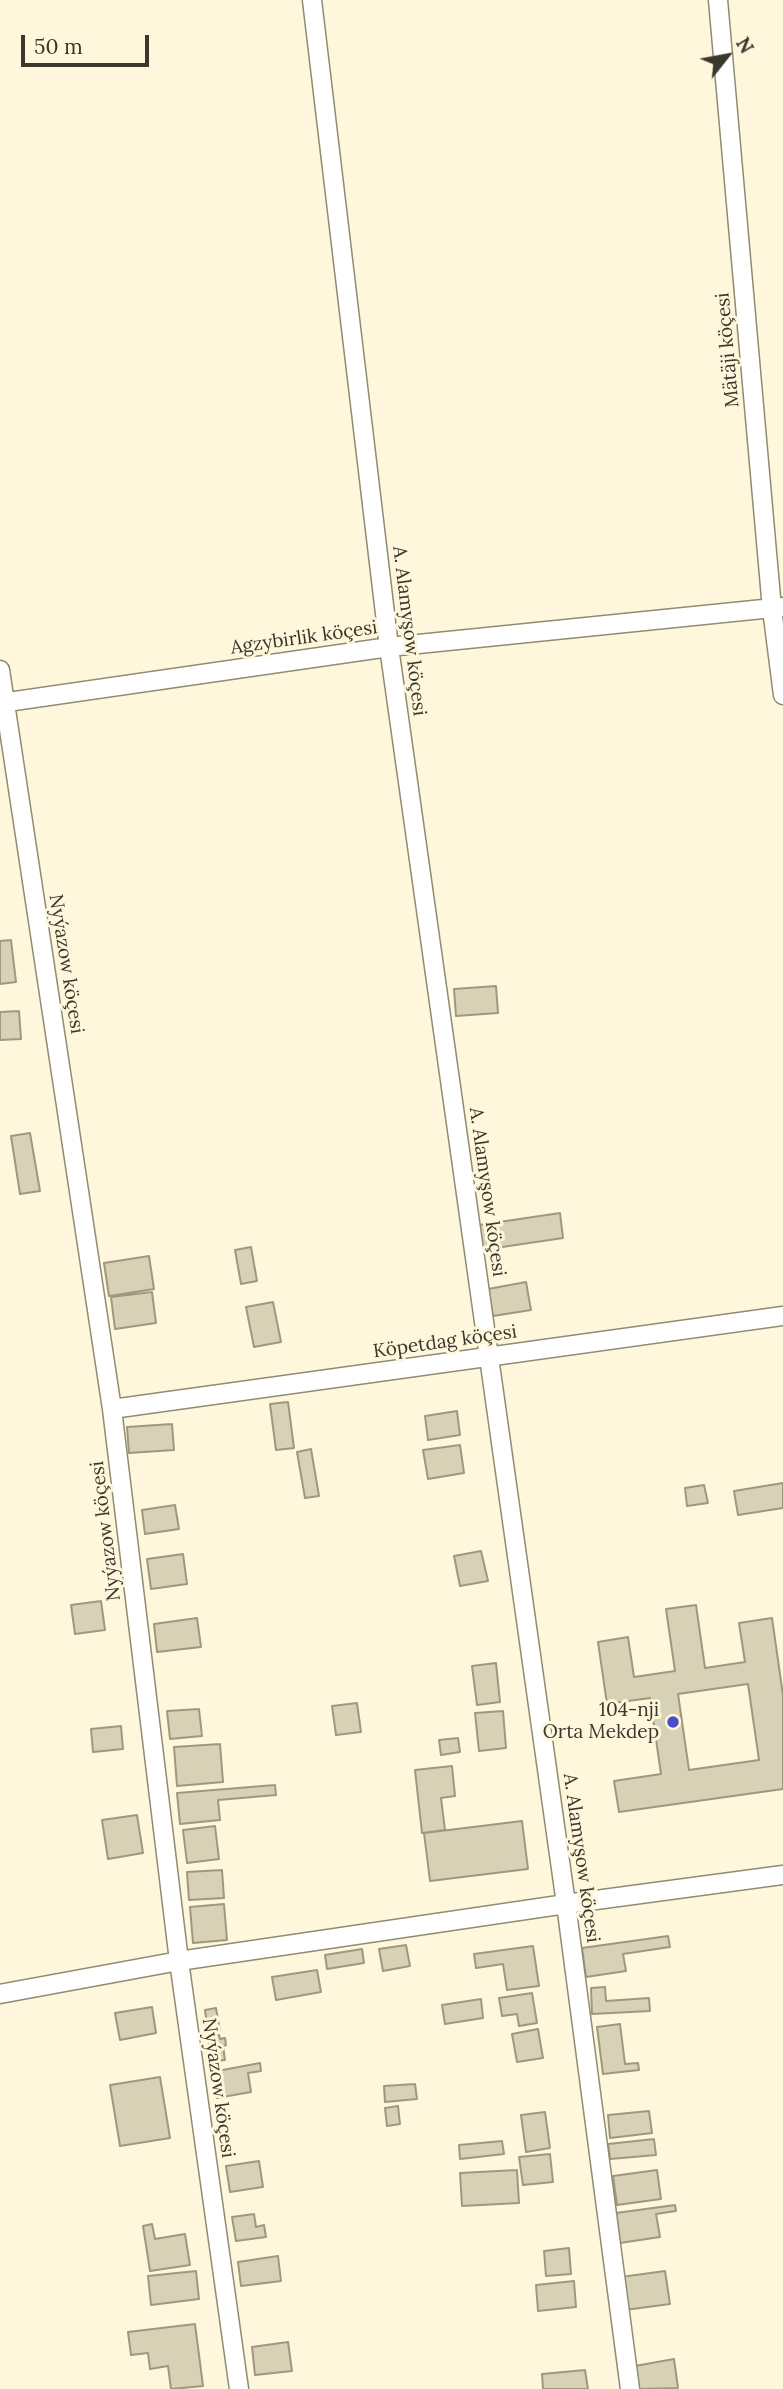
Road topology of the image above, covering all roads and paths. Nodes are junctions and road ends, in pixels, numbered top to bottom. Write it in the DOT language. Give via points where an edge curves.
graph roads {
  1 [pos="312,0"];
  2 [pos="718,0"];
  3 [pos="778,608"];
  4 [pos="389,647"];
  5 [pos="0,670"];
  6 [pos="783,695"];
  7 [pos="2,703"];
  8 [pos="783,1316"];
  9 [pos="488,1357"];
  10 [pos="112,1409"];
  11 [pos="783,1875"];
  12 [pos="566,1904"];
  13 [pos="179,1961"];
  14 [pos="0,1994"];
  15 [pos="239,2389"];
  16 [pos="630,2389"];
  1 -- 4 [label="street, A. Alamyşow köçesi"];
  2 -- 3 [label="street, Mätäji köçesi"];
  3 -- 4 [label="street, Agzybirlik köçesi"];
  3 -- 6 [label="street, Mätäji köçesi"];
  4 -- 7 [label="street, Agzybirlik köçesi"];
  4 -- 9 [label="street, A. Alamyşow köçesi"];
  5 -- 7 [label="street, Nyýazow köçesi"];
  7 -- 10 [label="street, Nyýazow köçesi"];
  8 -- 9 [label="street, Köpetdag köçesi"];
  9 -- 10 [label="street, Köpetdag köçesi"];
  9 -- 12 [label="street, A. Alamyşow köçesi"];
  10 -- 13 [label="street, Nyýazow köçesi"];
  11 -- 12 [label="street"];
  12 -- 13 [label="street"];
  12 -- 16 [label="street, A. Alamyşow köçesi"];
  13 -- 14 [label="street"];
  13 -- 15 [label="street, Nyýazow köçesi"];
}
